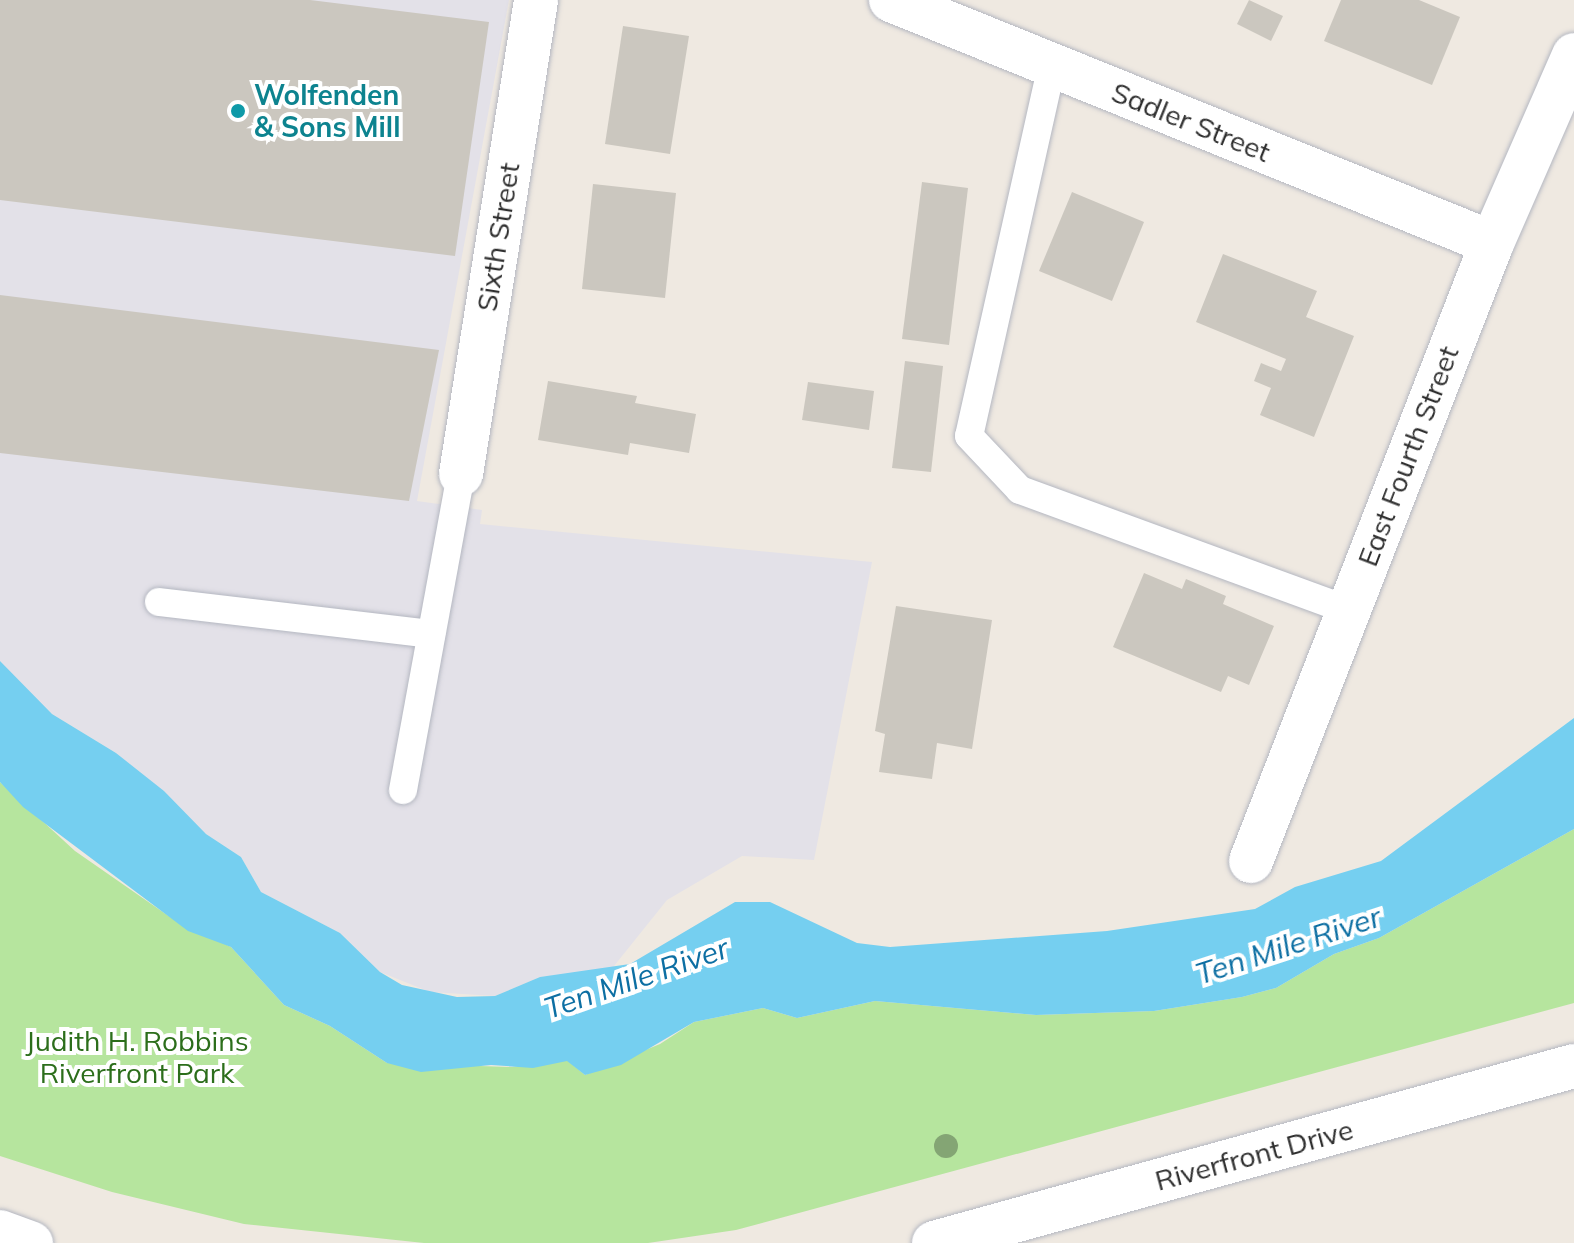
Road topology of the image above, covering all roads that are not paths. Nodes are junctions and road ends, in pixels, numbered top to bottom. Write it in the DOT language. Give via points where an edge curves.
graph roads {
  1 [pos="536,0"];
  2 [pos="891,0"];
  3 [pos="1574,55"];
  4 [pos="1052,65"];
  5 [pos="1492,243"];
  6 [pos="461,474"];
  7 [pos="159,602"];
  8 [pos="1348,610"];
  9 [pos="431,634"];
  10 [pos="403,790"];
  11 [pos="1251,861"];
  12 [pos="1574,1066"];
  13 [pos="0,1232"];
  14 [pos="31,1243"];
  15 [pos="934,1243"];
  1 -- 6 [label="street, Sixth Street"];
  2 -- 4 [label="street, Sadler Street"];
  3 -- 5 [label="street, East Fourth Street"];
  4 -- 5 [label="street, Sadler Street"];
  4 -- 8 [label="lane" via="969,436 1020,490"];
  5 -- 8 [label="street, East Fourth Street"];
  6 -- 9 [label="lane"];
  7 -- 9 [label="lane"];
  8 -- 11 [label="street, East Fourth Street"];
  9 -- 10 [label="lane"];
  12 -- 15 [label="street, Riverfront Drive"];
  13 -- 14 [label="street"];
}
